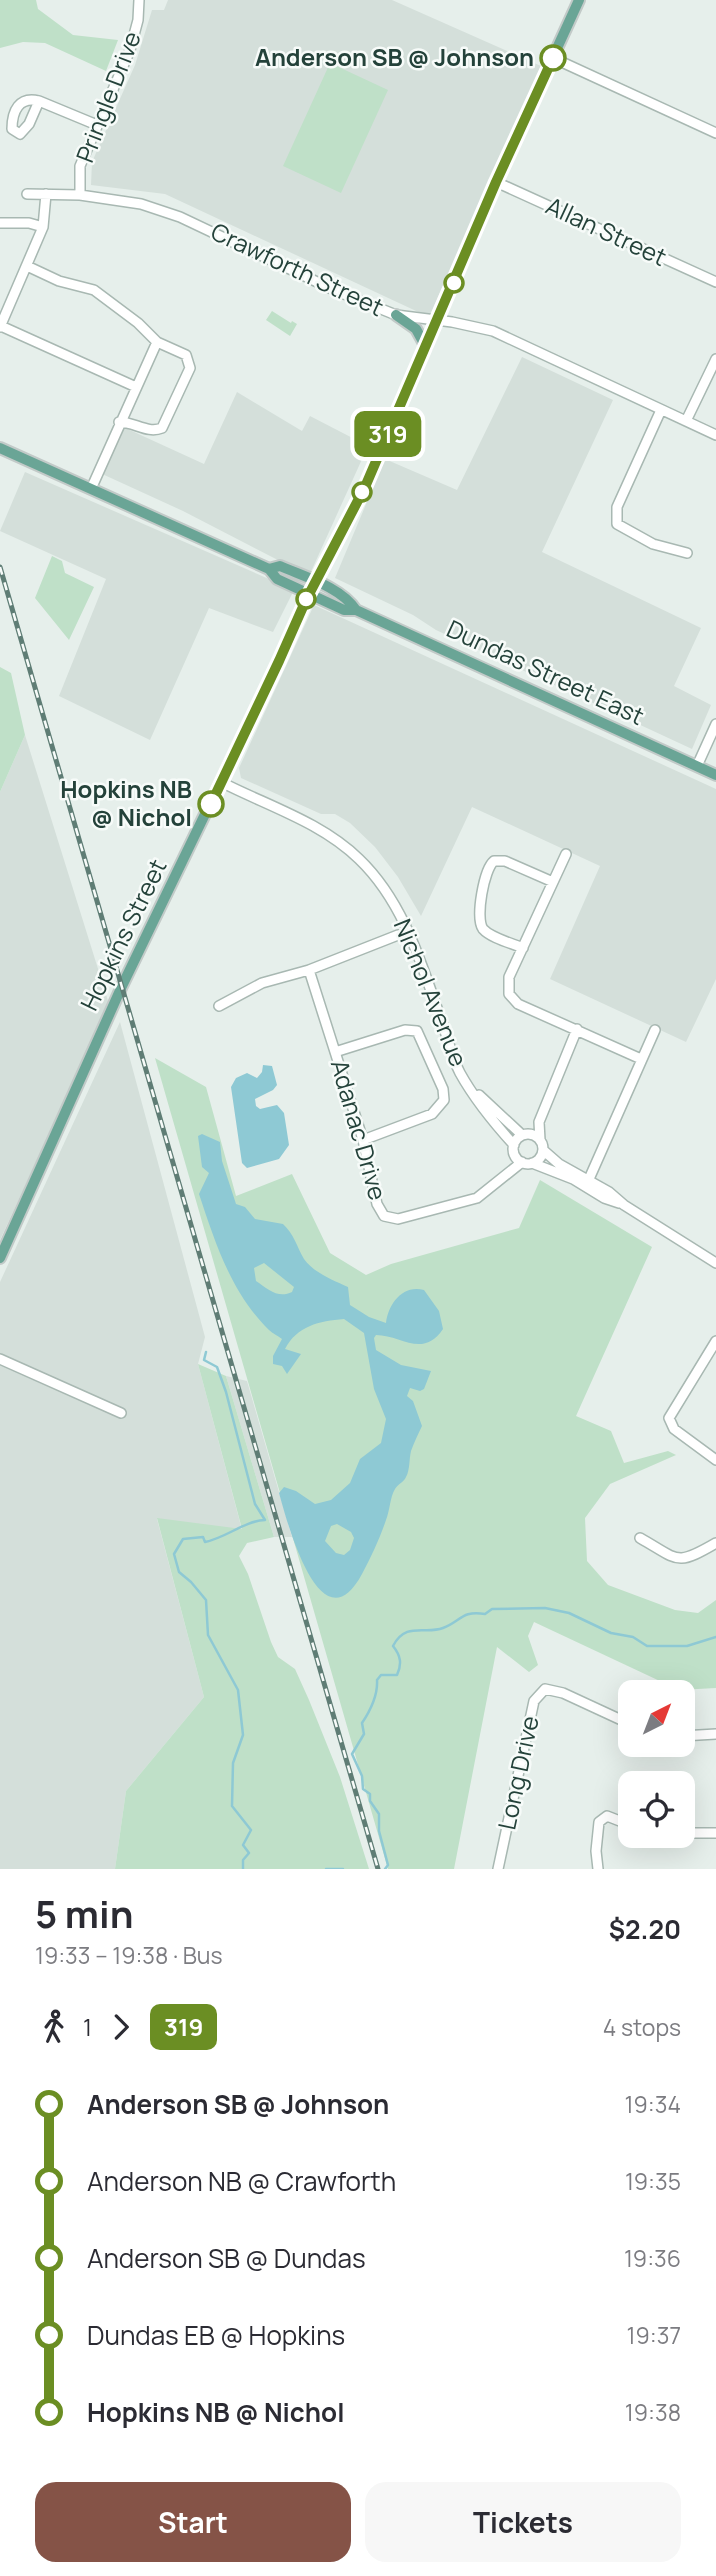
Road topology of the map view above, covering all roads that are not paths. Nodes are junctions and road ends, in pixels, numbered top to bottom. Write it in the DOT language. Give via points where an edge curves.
graph roads {
  1 [pos="139,0"];
  2 [pos="579,0"];
  3 [pos="553,58"];
  4 [pos="39,101"];
  5 [pos="97,125"];
  6 [pos="716,133"];
  7 [pos="496,182"];
  8 [pos="27,194"];
  9 [pos="47,194"];
  10 [pos="80,195"];
  11 [pos="0,223"];
  12 [pos="43,227"];
  13 [pos="27,266"];
  14 [pos="716,282"];
  15 [pos="396,315"];
  16 [pos="438,321"];
  17 [pos="0,326"];
  18 [pos="157,342"];
  19 [pos="426,347"];
  20 [pos="716,359"];
  21 [pos="136,387"];
  22 [pos="661,410"];
  23 [pos="686,421"];
  24 [pos="119,422"];
  25 [pos="716,435"];
  26 [pos="0,447"];
  27 [pos="91,489"];
  28 [pos="687,554"];
  29 [pos="269,569"];
  30 [pos="316,582"];
  31 [pos="309,593"];
  32 [pos="356,610"];
  33 [pos="716,724"];
  34 [pos="697,766"];
  35 [pos="716,775"];
  36 [pos="221,782"];
  37 [pos="566,854"];
  38 [pos="553,882"];
  39 [pos="410,935"];
  40 [pos="523,948"];
  41 [pos="309,970"];
  42 [pos="219,1006"];
  43 [pos="577,1029"];
  44 [pos="655,1030"];
  45 [pos="335,1052"];
  46 [pos="641,1059"];
  47 [pos="470,1087"];
  48 [pos="539,1122"];
  49 [pos="524,1135"];
  50 [pos="363,1140"];
  51 [pos="514,1145"];
  52 [pos="542,1145"];
  53 [pos="519,1159"];
  54 [pos="532,1163"];
  55 [pos="589,1179"];
  56 [pos="624,1205"];
  57 [pos="0,1258"];
  58 [pos="716,1263"];
  59 [pos="716,1340"];
  60 [pos="0,1359"];
  61 [pos="121,1413"];
  62 [pos="716,1460"];
  63 [pos="640,1538"];
  64 [pos="716,1543"];
  65 [pos="618,1719"];
  66 [pos="716,1734"];
  67 [pos="695,1735"];
  68 [pos="618,1820"];
  69 [pos="716,1832"];
  70 [pos="695,1833"];
  71 [pos="498,1869"];
  72 [pos="598,1869"];
  1 -- 5 [label="street, Pringle Drive" via="130,50"];
  2 -- 3 [label="main road, Hopkins Street"];
  3 -- 6 [label="street"];
  3 -- 7 [label="main road, Hopkins Street"];
  4 -- 5 [label="street"];
  5 -- 10 [label="street, Pringle Drive" via="80,166"];
  7 -- 14 [label="street, Allan Street"];
  7 -- 16 [label="main road, Hopkins Street"];
  8 -- 9 [label="street, Crawforth Street"];
  9 -- 10 [label="street, Crawforth Street"];
  9 -- 12 [label="street"];
  10 -- 15 [label="street, Crawforth Street" via="141,204 180,217"];
  11 -- 12 [label="street"];
  12 -- 13 [label="street"];
  13 -- 17 [label="street"];
  13 -- 18 [label="street" via="94,290"];
  15 -- 16 [label="street, Crawforth Street"];
  15 -- 19 [label="main road" via="416,329"];
  16 -- 19 [label="main road, Hopkins Street"];
  16 -- 22 [label="street, Crawforth Street" via="493,331"];
  17 -- 21 [label="street"];
  18 -- 21 [label="street"];
  18 -- 24 [label="street" via="187,357 190,368 185,380 162,428 155,431"];
  19 -- 30 [label="main road, Hopkins Street" via="365,487"];
  20 -- 23 [label="street"];
  21 -- 24 [label="street"];
  22 -- 23 [label="street, Crawforth Street"];
  22 -- 28 [label="street" via="618,507 617,524 653,544"];
  23 -- 25 [label="street, Crawforth Street"];
  24 -- 27 [label="street"];
  26 -- 27 [label="main road, Dundas Street East"];
  27 -- 29 [label="main road, Dundas Street East"];
  29 -- 30 [label="main road, Dundas Street East" via="280,566"];
  29 -- 31 [label="main road, Dundas Street East" via="277,579"];
  30 -- 31 [label="main road, Hopkins Street"];
  30 -- 32 [label="main road, Dundas Street East" via="348,598"];
  31 -- 32 [label="main road, Dundas Street East" via="344,610"];
  31 -- 36 [label="main road, Hopkins Street"];
  32 -- 34 [label="main road, Dundas Street East"];
  33 -- 34 [label="street"];
  34 -- 35 [label="main road, Dundas Street East"];
  36 -- 39 [label="street, Nichol Avenue" via="334,838 382,884"];
  36 -- 57 [label="main road, Hopkins Street" via="122,986"];
  37 -- 38 [label="street"];
  38 -- 40 [label="street"];
  38 -- 40 [label="street" via="505,860 494,861 487,869 481,926"];
  39 -- 41 [label="street" via="398,935"];
  39 -- 47 [label="street, Nichol Avenue" via="460,1073"];
  40 -- 43 [label="street" via="508,981 511,998"];
  41 -- 42 [label="street" via="262,983"];
  41 -- 45 [label="street, Adanac Drive"];
  43 -- 46 [label="street"];
  43 -- 48 [label="street"];
  44 -- 46 [label="street"];
  45 -- 50 [label="street, Adanac Drive"];
  45 -- 50 [label="street" via="405,1030 417,1031 443,1089 444,1100 432,1114"];
  46 -- 55 [label="street"];
  47 -- 49 [label="street, Nichol Avenue"];
  47 -- 51 [label="street, Nichol Avenue"];
  48 -- 49 [label="street"];
  48 -- 52 [label="street"];
  49 -- 51 [label="street"];
  49 -- 52 [label="street" via="533,1135"];
  50 -- 53 [label="street, Adanac Drive" via="377,1204 384,1216 398,1219 477,1198"];
  51 -- 53 [label="street"];
  52 -- 54 [label="street" via="540,1158"];
  52 -- 55 [label="street" via="559,1164"];
  53 -- 54 [label="street"];
  54 -- 56 [label="street"];
  55 -- 56 [label="street"];
  56 -- 58 [label="street"];
  59 -- 62 [label="street" via="669,1418 674,1429"];
  60 -- 61 [label="street"];
  63 -- 64 [label="street" via="675,1560 689,1559"];
  65 -- 71 [label="street, Long Drive" via="545,1689 534,1701"];
  66 -- 67 [label="street"];
  68 -- 72 [label="street" via="607,1816 599,1822"];
  69 -- 70 [label="street"];
}
